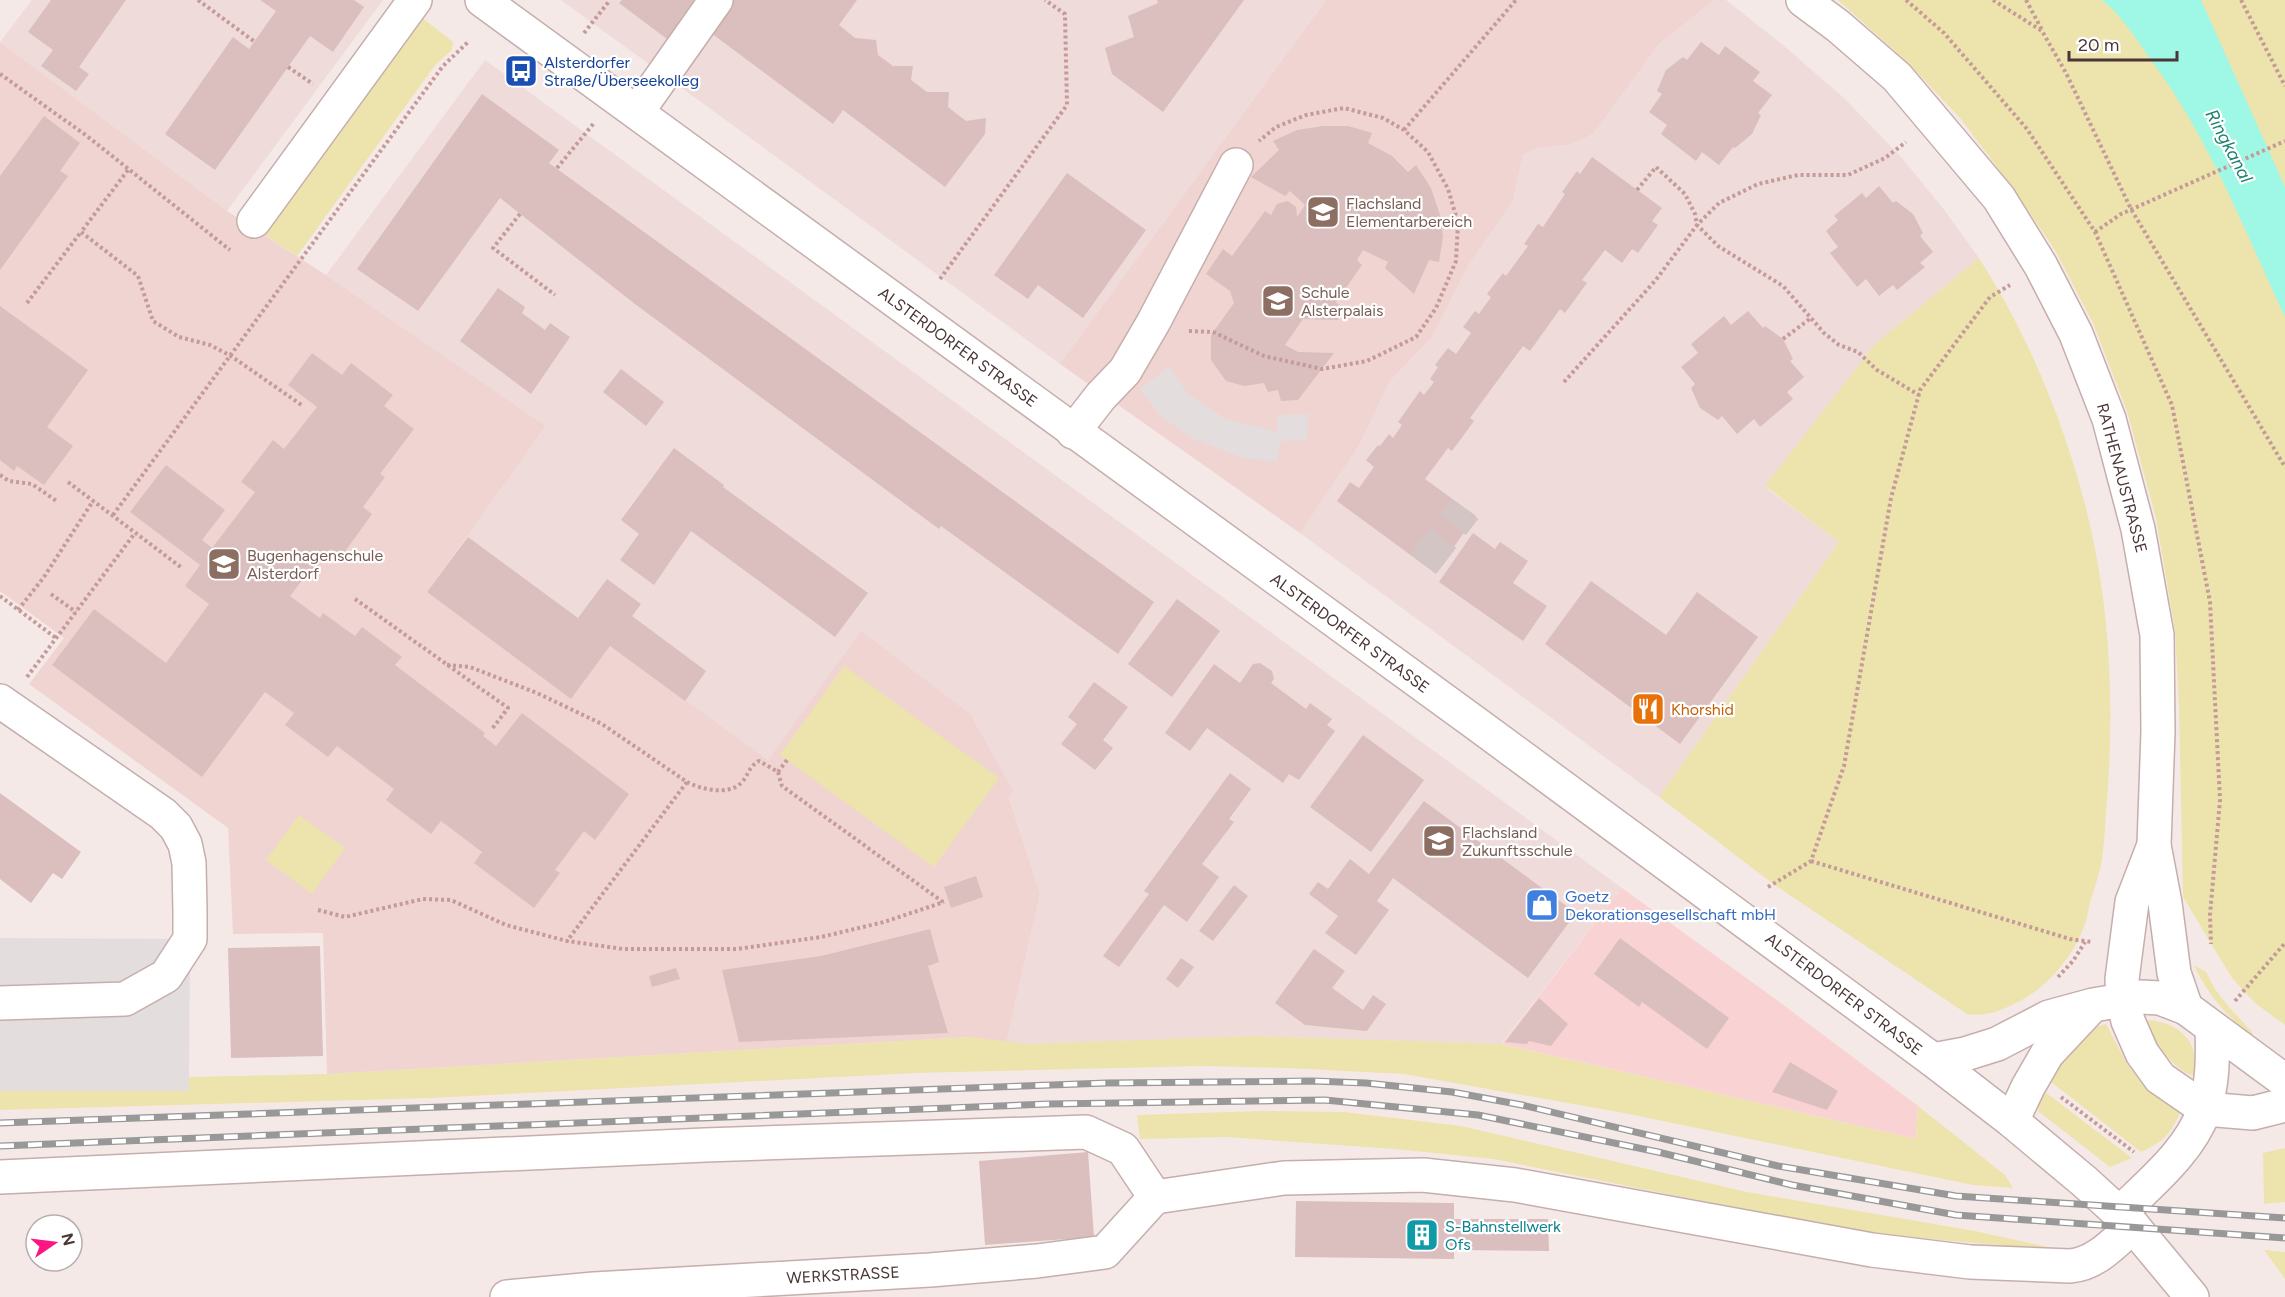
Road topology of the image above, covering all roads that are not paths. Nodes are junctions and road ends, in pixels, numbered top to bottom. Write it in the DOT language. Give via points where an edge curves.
graph roads {
  1 [pos="415,0"];
  2 [pos="482,0"];
  3 [pos="716,0"];
  4 [pos="1803,0"];
  5 [pos="626,105"];
  6 [pos="1236,165"];
  7 [pos="254,221"];
  8 [pos="1073,432"];
  9 [pos="2,704"];
  10 [pos="2154,845"];
  11 [pos="2108,1002"];
  12 [pos="0,1003"];
  13 [pos="2186,1008"];
  14 [pos="2212,1028"];
  15 [pos="1933,1060"];
  16 [pos="2285,1081"];
  17 [pos="2285,1105"];
  18 [pos="2205,1109"];
  19 [pos="2012,1121"];
  20 [pos="0,1177"];
  21 [pos="1155,1197"];
  22 [pos="2127,1220"];
  23 [pos="507,1297"];
  24 [pos="2192,1297"];
  1 -- 7 [label="street"];
  2 -- 5 [label="street, ALSTERDORFER STRASSE"];
  3 -- 5 [label="street"];
  4 -- 10 [label="street, RATHENAUSTRASSE" via="1897,77 1999,198 2041,266 2076,334 2109,419 2138,529 2157,635"];
  5 -- 8 [label="street, ALSTERDORFER STRASSE"];
  6 -- 8 [label="street" via="1125,371"];
  8 -- 15 [label="street, ALSTERDORFER STRASSE"];
  9 -- 12 [label="street" via="176,826 189,863 189,939 166,976 125,999"];
  10 -- 11 [label="street, RATHENAUSTRASSE" via="2132,902"];
  10 -- 13 [label="street, RATHENAUSTRASSE" via="2174,973"];
  11 -- 13 [label="street" via="2160,998"];
  11 -- 15 [label="street" via="2049,1017 1996,1044"];
  11 -- 18 [label="street, RATHENAUSTRASSE" via="2127,1021 2142,1053 2160,1078"];
  11 -- 19 [label="street" via="2047,1054"];
  13 -- 14 [label="street"];
  14 -- 16 [label="street"];
  14 -- 18 [label="street" via="2213,1060"];
  15 -- 19 [label="street, ALSTERDORFER STRASSE"];
  17 -- 18 [label="street" via="2253,1113"];
  18 -- 22 [label="street" via="2193,1134"];
  19 -- 22 [label="street, ALSTERDORFER STRASSE"];
  20 -- 21 [label="street" via="1086,1132 1123,1149"];
  21 -- 22 [label="street" via="1284,1178 1423,1175 1515,1185 1872,1250 1971,1262 2070,1266 2097,1258"];
  21 -- 23 [label="street, WERKSTRASSE" via="1105,1251 930,1270"];
  22 -- 24 [label="street, ALSTERDORFER STRASSE"];
}
